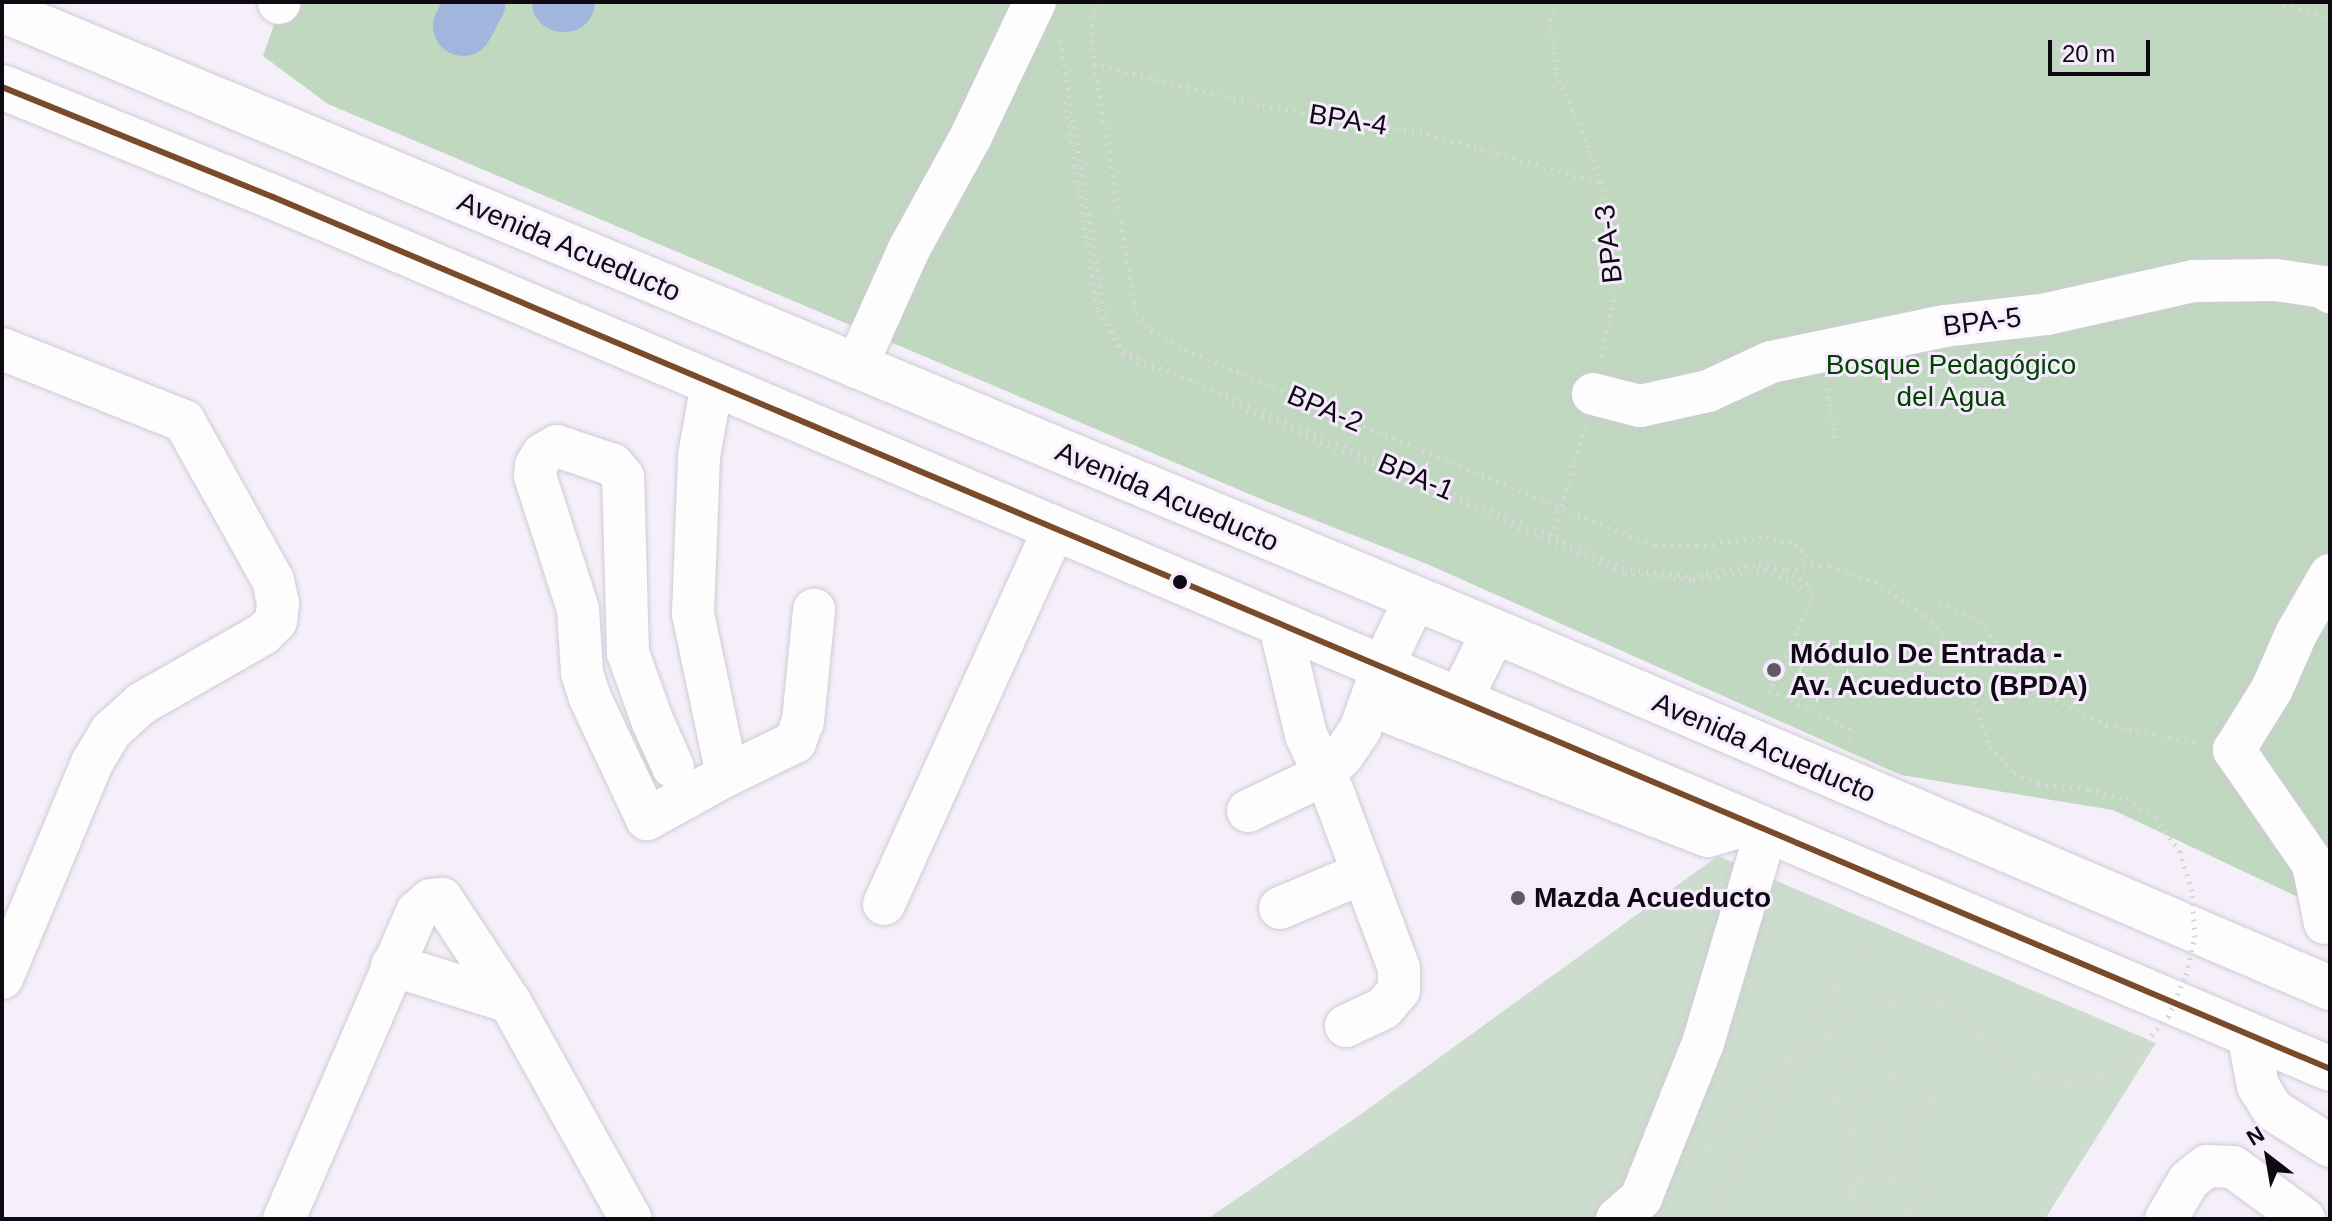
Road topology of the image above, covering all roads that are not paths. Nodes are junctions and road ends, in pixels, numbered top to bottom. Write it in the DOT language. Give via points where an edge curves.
graph roads {
  1 [pos="2,10"];
  2 [pos="53,18"];
  3 [pos="1050,22"];
  4 [pos="2,87"];
  5 [pos="2330,292"];
  6 [pos="2,349"];
  7 [pos="856,367"];
  8 [pos="712,384"];
  9 [pos="1593,394"];
  10 [pos="1054,529"];
  11 [pos="2330,575"];
  12 [pos="1415,599"];
  13 [pos="578,609"];
  14 [pos="814,610"];
  15 [pos="627,620"];
  16 [pos="1280,626"];
  17 [pos="1494,631"];
  18 [pos="1377,685"];
  19 [pos="1460,700"];
  20 [pos="673,767"];
  21 [pos="727,775"];
  22 [pos="1323,775"];
  23 [pos="1248,811"];
  24 [pos="1757,828"];
  25 [pos="1363,873"];
  26 [pos="884,904"];
  27 [pos="1280,908"];
  28 [pos="2325,923"];
  29 [pos="392,965"];
  30 [pos="2,978"];
  31 [pos="2330,988"];
  32 [pos="510,1002"];
  33 [pos="1346,1026"];
  34 [pos="2248,1033"];
  35 [pos="2330,1069"];
  36 [pos="2330,1146"];
  37 [pos="2330,1208"];
  38 [pos="284,1219"];
  39 [pos="631,1219"];
  40 [pos="1617,1219"];
  41 [pos="2166,1219"];
  42 [pos="2304,1219"];
  43 [pos="2319,1219"];
  1 -- 2 [label="main road, Avenida Acueducto"];
  2 -- 7 [label="main road, Avenida Acueducto"];
  3 -- 7 [label="street" via="971,136 909,249"];
  4 -- 8 [label="main road"];
  5 -- 9 [label="street, BPA-5" via="2276,280 2193,281 2047,314 1945,326 1771,362 1708,391 1640,406"];
  6 -- 30 [label="street" via="184,421 273,580 278,603 276,621 263,634 141,704 111,731 92,763"];
  7 -- 12 [label="main road, Avenida Acueducto"];
  8 -- 10 [label="main road"];
  8 -- 21 [label="street" via="699,456 693,614"];
  10 -- 16 [label="main road"];
  10 -- 26 [label="street"];
  11 -- 28 [label="street" via="2234,750 2313,864"];
  12 -- 17 [label="main road, Avenida Acueducto"];
  12 -- 18 [label="street"];
  13 -- 15 [label="street"];
  13 -- 15 [label="street" via="535,476 543,454 557,446 613,465 623,477"];
  13 -- 21 [label="street" via="582,673 590,698 647,819"];
  14 -- 21 [label="street" via="803,721 795,742"];
  15 -- 20 [label="street" via="628,653"];
  16 -- 18 [label="main road"];
  16 -- 22 [label="street" via="1295,700"];
  17 -- 19 [label="main road"];
  17 -- 31 [label="main road, Avenida Acueducto"];
  18 -- 19 [label="main road"];
  18 -- 22 [label="street" via="1360,730"];
  18 -- 24 [label="street" via="1708,836"];
  19 -- 24 [label="main road"];
  22 -- 23 [label="street"];
  22 -- 25 [label="street"];
  24 -- 34 [label="main road"];
  24 -- 40 [label="street" via="1703,1043 1641,1198"];
  25 -- 27 [label="street"];
  25 -- 33 [label="street" via="1399,968 1399,990 1384,1008"];
  29 -- 32 [label="street"];
  29 -- 32 [label="street" via="417,912 431,900 442,899"];
  29 -- 38 [label="street"];
  32 -- 39 [label="street"];
  34 -- 35 [label="main road"];
  34 -- 36 [label="street" via="2258,1086 2273,1110"];
  37 -- 43 [label="street"];
  41 -- 42 [label="street" via="2189,1180 2207,1166 2233,1167"];
}
